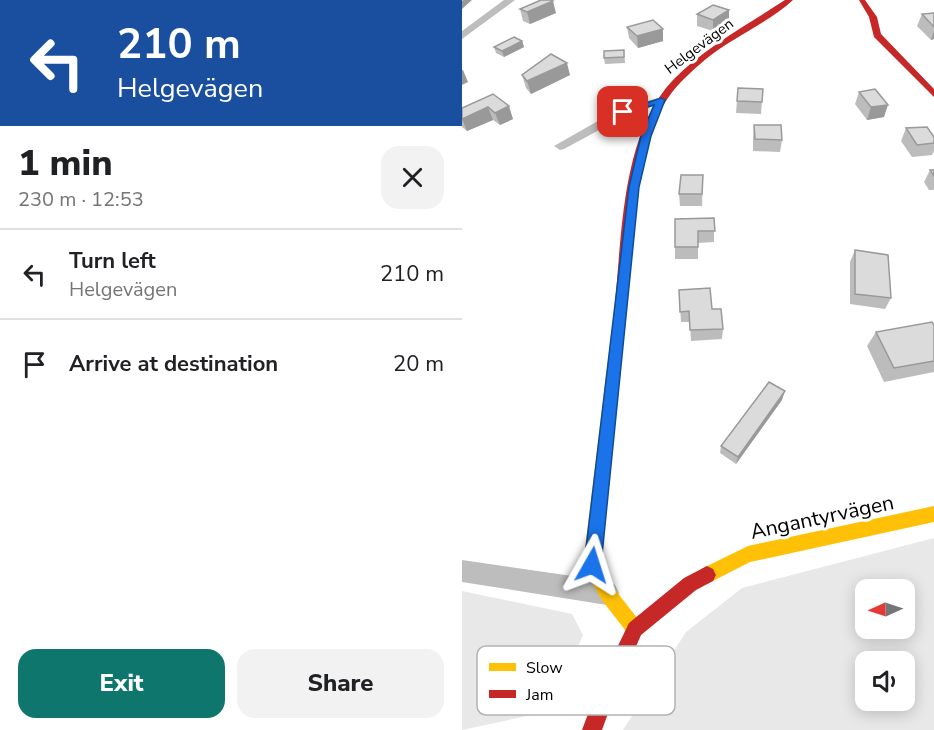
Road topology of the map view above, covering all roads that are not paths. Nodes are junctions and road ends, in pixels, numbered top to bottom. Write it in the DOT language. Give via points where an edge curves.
graph roads {
  1 [pos="510,0"];
  2 [pos="790,0"];
  3 [pos="862,0"];
  4 [pos="462,36"];
  5 [pos="934,94"];
  6 [pos="661,100"];
  7 [pos="560,146"];
  8 [pos="934,514"];
  9 [pos="462,571"];
  10 [pos="607,593"];
  11 [pos="635,629"];
  12 [pos="627,646"];
  13 [pos="597,715"];
  14 [pos="592,730"];
  1 -- 4 [label="street"];
  2 -- 6 [label="street, Helgevägen" via="678,79"];
  3 -- 5 [label="street" via="873,17 877,35"];
  6 -- 7 [label="street, Helgevägen" via="623,112"];
  6 -- 10 [label="street, Helgevägen" via="646,136 634,187 592,565"];
  8 -- 11 [label="street, Angantyrvägen" via="748,554 690,584"];
  9 -- 10 [label="street"];
  10 -- 11 [label="street, Helgevägen"];
  11 -- 12 [label="street, Angantyrvägen"];
  13 -- 14 [label="street, Angantyrvägen"];
}
